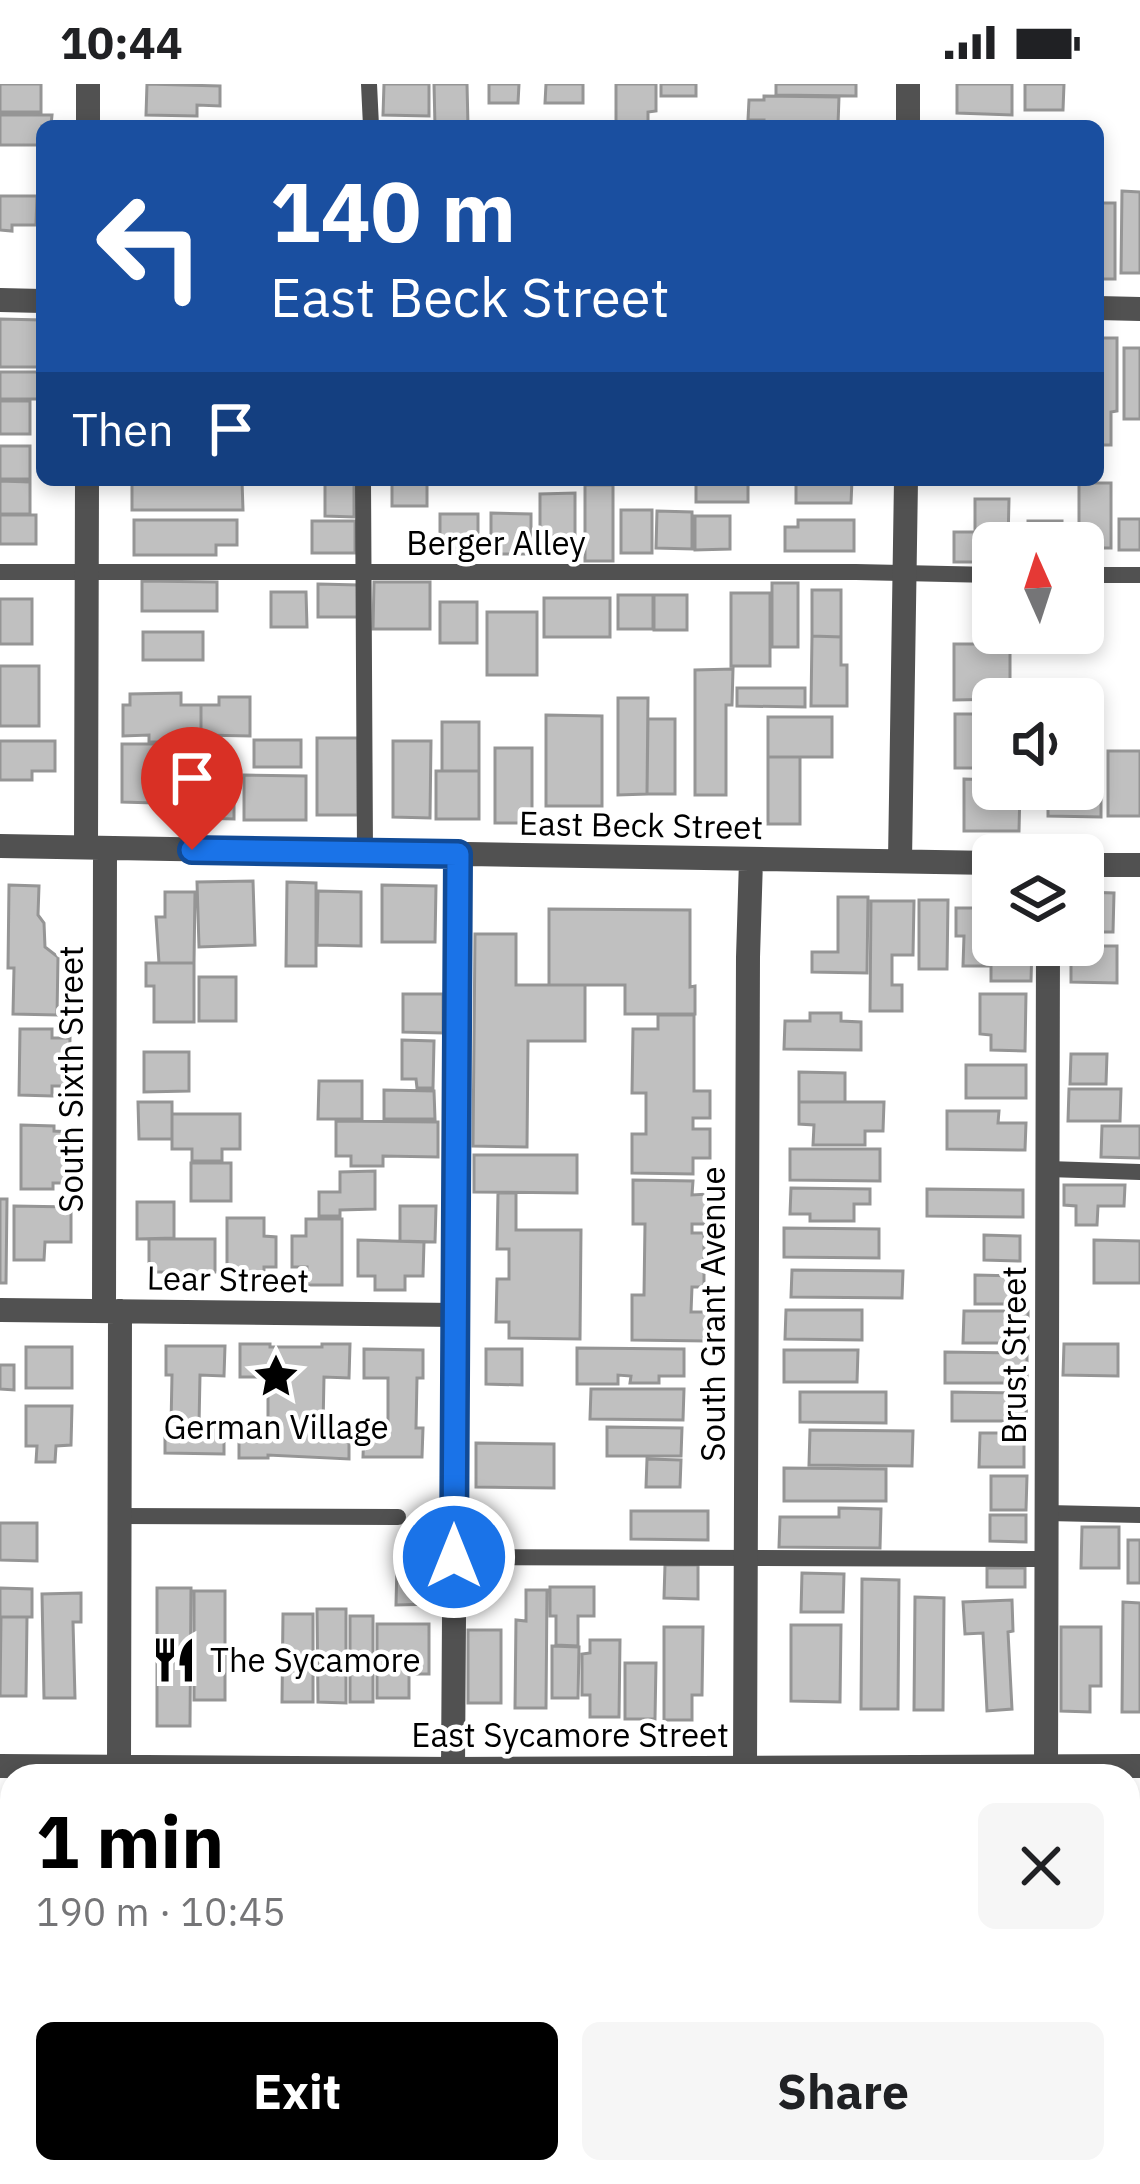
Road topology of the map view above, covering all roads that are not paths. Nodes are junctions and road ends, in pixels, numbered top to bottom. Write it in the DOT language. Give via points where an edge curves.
graph roads {
  1 [pos="88,84"];
  2 [pos="369,84"];
  3 [pos="908,84"];
  4 [pos="88,120"];
  5 [pos="370,120"];
  6 [pos="908,120"];
  7 [pos="0,300"];
  8 [pos="36,301"];
  9 [pos="1104,308"];
  10 [pos="1140,309"];
  11 [pos="87,486"];
  12 [pos="363,486"];
  13 [pos="906,486"];
  14 [pos="0,572"];
  15 [pos="363,573"];
  16 [pos="87,574"];
  17 [pos="905,574"];
  18 [pos="972,574"];
  19 [pos="1104,575"];
  20 [pos="1140,575"];
  21 [pos="0,846"];
  22 [pos="96,848"];
  23 [pos="364,853"];
  24 [pos="458,854"];
  25 [pos="751,860"];
  26 [pos="900,861"];
  27 [pos="972,863"];
  28 [pos="1104,865"];
  29 [pos="1140,865"];
  30 [pos="1048,966"];
  31 [pos="1048,1169"];
  32 [pos="1140,1172"];
  33 [pos="0,1310"];
  34 [pos="112,1311"];
  35 [pos="456,1315"];
  36 [pos="1047,1514"];
  37 [pos="1140,1515"];
  38 [pos="120,1516"];
  39 [pos="398,1517"];
  40 [pos="454,1557"];
  41 [pos="1046,1559"];
  42 [pos="746,1560"];
  43 [pos="119,1764"];
  44 [pos="454,1764"];
  45 [pos="745,1764"];
  46 [pos="1046,1764"];
  1 -- 4 [label="street"];
  2 -- 5 [label="lane"];
  3 -- 6 [label="street"];
  7 -- 8 [label="street"];
  9 -- 10 [label="street"];
  11 -- 16 [label="street, South Sixth Street"];
  12 -- 15 [label="lane"];
  13 -- 17 [label="street"];
  14 -- 16 [label="lane, Berger Alley"];
  15 -- 16 [label="lane, Berger Alley"];
  15 -- 17 [label="lane, Berger Alley"];
  15 -- 23 [label="lane"];
  16 -- 22 [label="street, South Sixth Street"];
  17 -- 18 [label="lane, Berger Alley"];
  17 -- 26 [label="street"];
  19 -- 20 [label="lane"];
  21 -- 22 [label="street, East Beck Street"];
  22 -- 23 [label="street, East Beck Street"];
  22 -- 34 [label="street, South Sixth Street"];
  23 -- 24 [label="street, East Beck Street"];
  24 -- 25 [label="street, East Beck Street"];
  24 -- 35 [label="street"];
  25 -- 26 [label="street, East Beck Street"];
  25 -- 42 [label="street, South Grant Avenue"];
  26 -- 27 [label="street, East Beck Street"];
  28 -- 29 [label="street"];
  30 -- 31 [label="street, Brust Street"];
  31 -- 32 [label="lane"];
  31 -- 36 [label="street, Brust Street"];
  33 -- 34 [label="street, Lear Street"];
  34 -- 35 [label="street, Lear Street"];
  34 -- 38 [label="street, South Sixth Street"];
  35 -- 40 [label="street"];
  36 -- 37 [label="lane"];
  36 -- 41 [label="street, Brust Street"];
  38 -- 39 [label="lane"];
  38 -- 43 [label="street, South Sixth Street"];
  40 -- 42 [label="lane"];
  40 -- 44 [label="street"];
  41 -- 42 [label="lane"];
  41 -- 46 [label="street, Brust Street"];
  42 -- 45 [label="street, South Grant Avenue"];
}
